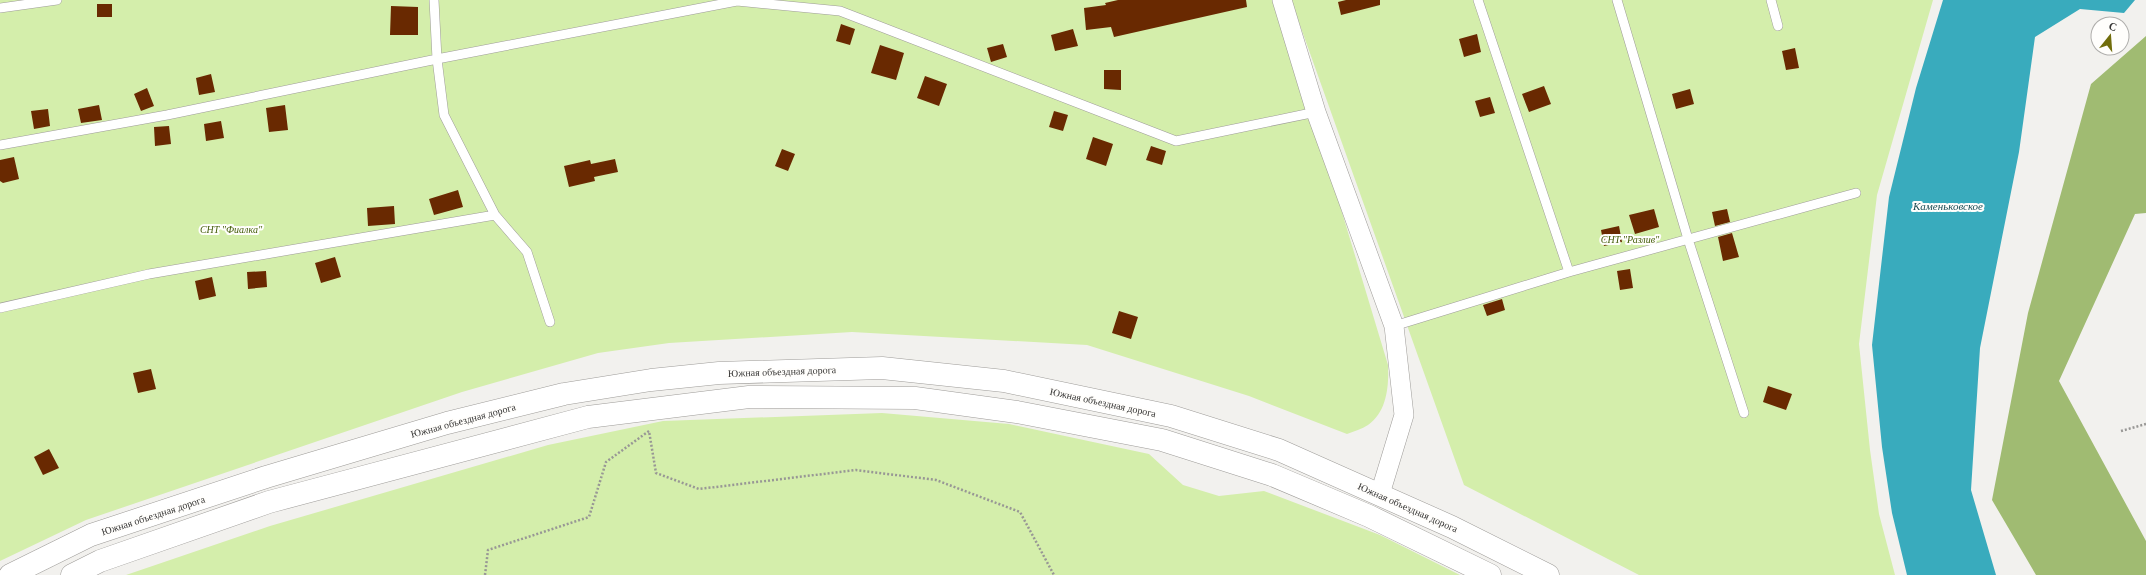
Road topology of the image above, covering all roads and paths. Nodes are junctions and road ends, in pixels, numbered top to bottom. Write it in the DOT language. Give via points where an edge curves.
graph roads {
  1 [pos="57,0"];
  2 [pos="434,0"];
  3 [pos="1282,0"];
  4 [pos="1478,0"];
  5 [pos="1617,0"];
  6 [pos="1771,0"];
  7 [pos="0,8"];
  8 [pos="1778,26"];
  9 [pos="437,59"];
  10 [pos="1316,112"];
  11 [pos="0,145"];
  12 [pos="1856,193"];
  13 [pos="494,215"];
  14 [pos="1688,239"];
  15 [pos="1569,272"];
  16 [pos="0,308"];
  17 [pos="550,322"];
  18 [pos="1394,326"];
  19 [pos="1744,413"];
  20 [pos="2146,424"];
  21 [pos="2121,431"];
  22 [pos="1356,484"];
  23 [pos="1380,494"];
  24 [pos="1346,506"];
  25 [pos="1369,516"];
  26 [pos="10,575"];
  27 [pos="72,575"];
  28 [pos="485,575"];
  29 [pos="1054,575"];
  30 [pos="1490,575"];
  31 [pos="1548,575"];
  1 -- 7 [label="lane"];
  2 -- 9 [label="lane"];
  3 -- 10 [label="street"];
  4 -- 15 [label="lane"];
  5 -- 14 [label="lane"];
  6 -- 8 [label="lane"];
  9 -- 10 [label="lane" via="737,1 840,11 1176,141"];
  9 -- 11 [label="lane" via="167,115"];
  9 -- 13 [label="lane" via="444,115"];
  10 -- 18 [label="street"];
  12 -- 14 [label="lane"];
  13 -- 16 [label="lane" via="149,274"];
  13 -- 17 [label="lane" via="527,252"];
  14 -- 15 [label="lane"];
  14 -- 19 [label="lane"];
  15 -- 18 [label="lane"];
  18 -- 23 [label="street" via="1404,414"];
  20 -- 21 [label="path"];
  22 -- 23 [label="main road, Южная объездная дорога"];
  22 -- 24 [label="main road"];
  22 -- 26 [label="main road, Южная объездная дорога" via="1279,450 1171,416 1004,381 882,368 719,373 651,380 564,394 447,423 266,477 91,535"];
  23 -- 25 [label="main road"];
  23 -- 31 [label="main road, Южная объездная дорога"];
  24 -- 25 [label="main road"];
  24 -- 27 [label="main road" via="1272,475 1162,440 1017,412 915,398 749,397 588,417 269,502 100,561"];
  25 -- 30 [label="main road"];
  28 -- 29 [label="path" via="488,550 589,517 606,462 649,431 656,473 699,489 856,470 936,480 1020,512"];
}
